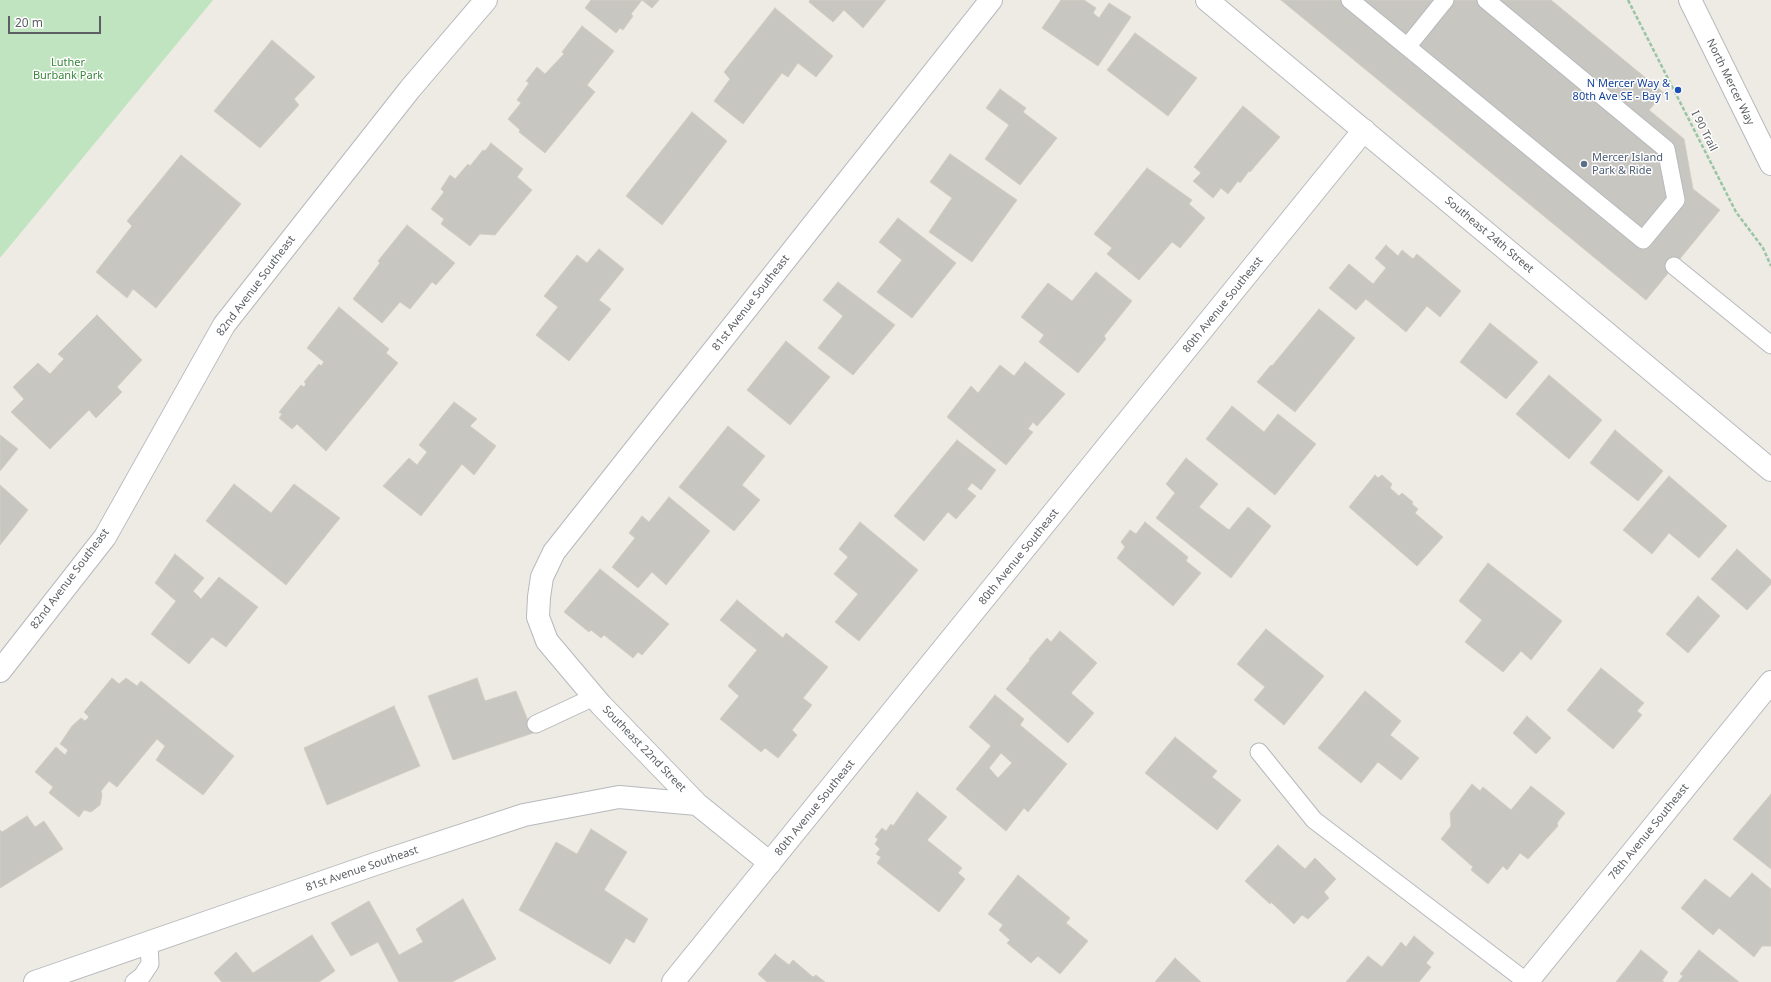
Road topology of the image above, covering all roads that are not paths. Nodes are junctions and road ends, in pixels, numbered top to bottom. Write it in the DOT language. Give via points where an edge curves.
graph roads {
  1 [pos="486,0"];
  2 [pos="991,0"];
  3 [pos="1207,0"];
  4 [pos="1350,0"];
  5 [pos="1445,0"];
  6 [pos="1486,0"];
  7 [pos="1690,0"];
  8 [pos="1407,47"];
  9 [pos="1364,130"];
  10 [pos="1771,164"];
  11 [pos="1674,266"];
  12 [pos="1771,345"];
  13 [pos="1771,470"];
  14 [pos="538,617"];
  15 [pos="0,670"];
  16 [pos="1771,682"];
  17 [pos="594,697"];
  18 [pos="536,724"];
  19 [pos="1259,752"];
  20 [pos="697,804"];
  21 [pos="770,863"];
  22 [pos="149,943"];
  23 [pos="35,982"];
  24 [pos="134,982"];
  25 [pos="673,982"];
  26 [pos="1527,982"];
  1 -- 15 [label="street, 82nd Avenue Southeast" via="410,88 224,325 105,537"];
  2 -- 14 [label="street, 81st Avenue Southeast" via="554,552 542,577"];
  3 -- 9 [label="street, Southeast 24th Street"];
  4 -- 8 [label="lane"];
  5 -- 8 [label="lane"];
  6 -- 8 [label="lane" via="1666,149 1676,200 1643,240"];
  7 -- 10 [label="street, North Mercer Way"];
  9 -- 13 [label="street, Southeast 24th Street"];
  9 -- 21 [label="street, 80th Avenue Southeast"];
  11 -- 12 [label="lane"];
  14 -- 17 [label="street, Southeast 22nd Street" via="547,641"];
  16 -- 26 [label="street, 78th Avenue Southeast"];
  17 -- 18 [label="lane"];
  17 -- 20 [label="street, Southeast 22nd Street"];
  19 -- 26 [label="lane" via="1314,820"];
  20 -- 21 [label="street, Southeast 22nd Street"];
  20 -- 22 [label="street, 81st Avenue Southeast" via="619,797 524,814"];
  21 -- 25 [label="street, 80th Avenue Southeast"];
  22 -- 23 [label="street, 81st Avenue Southeast"];
  22 -- 24 [label="lane" via="150,964"];
}
